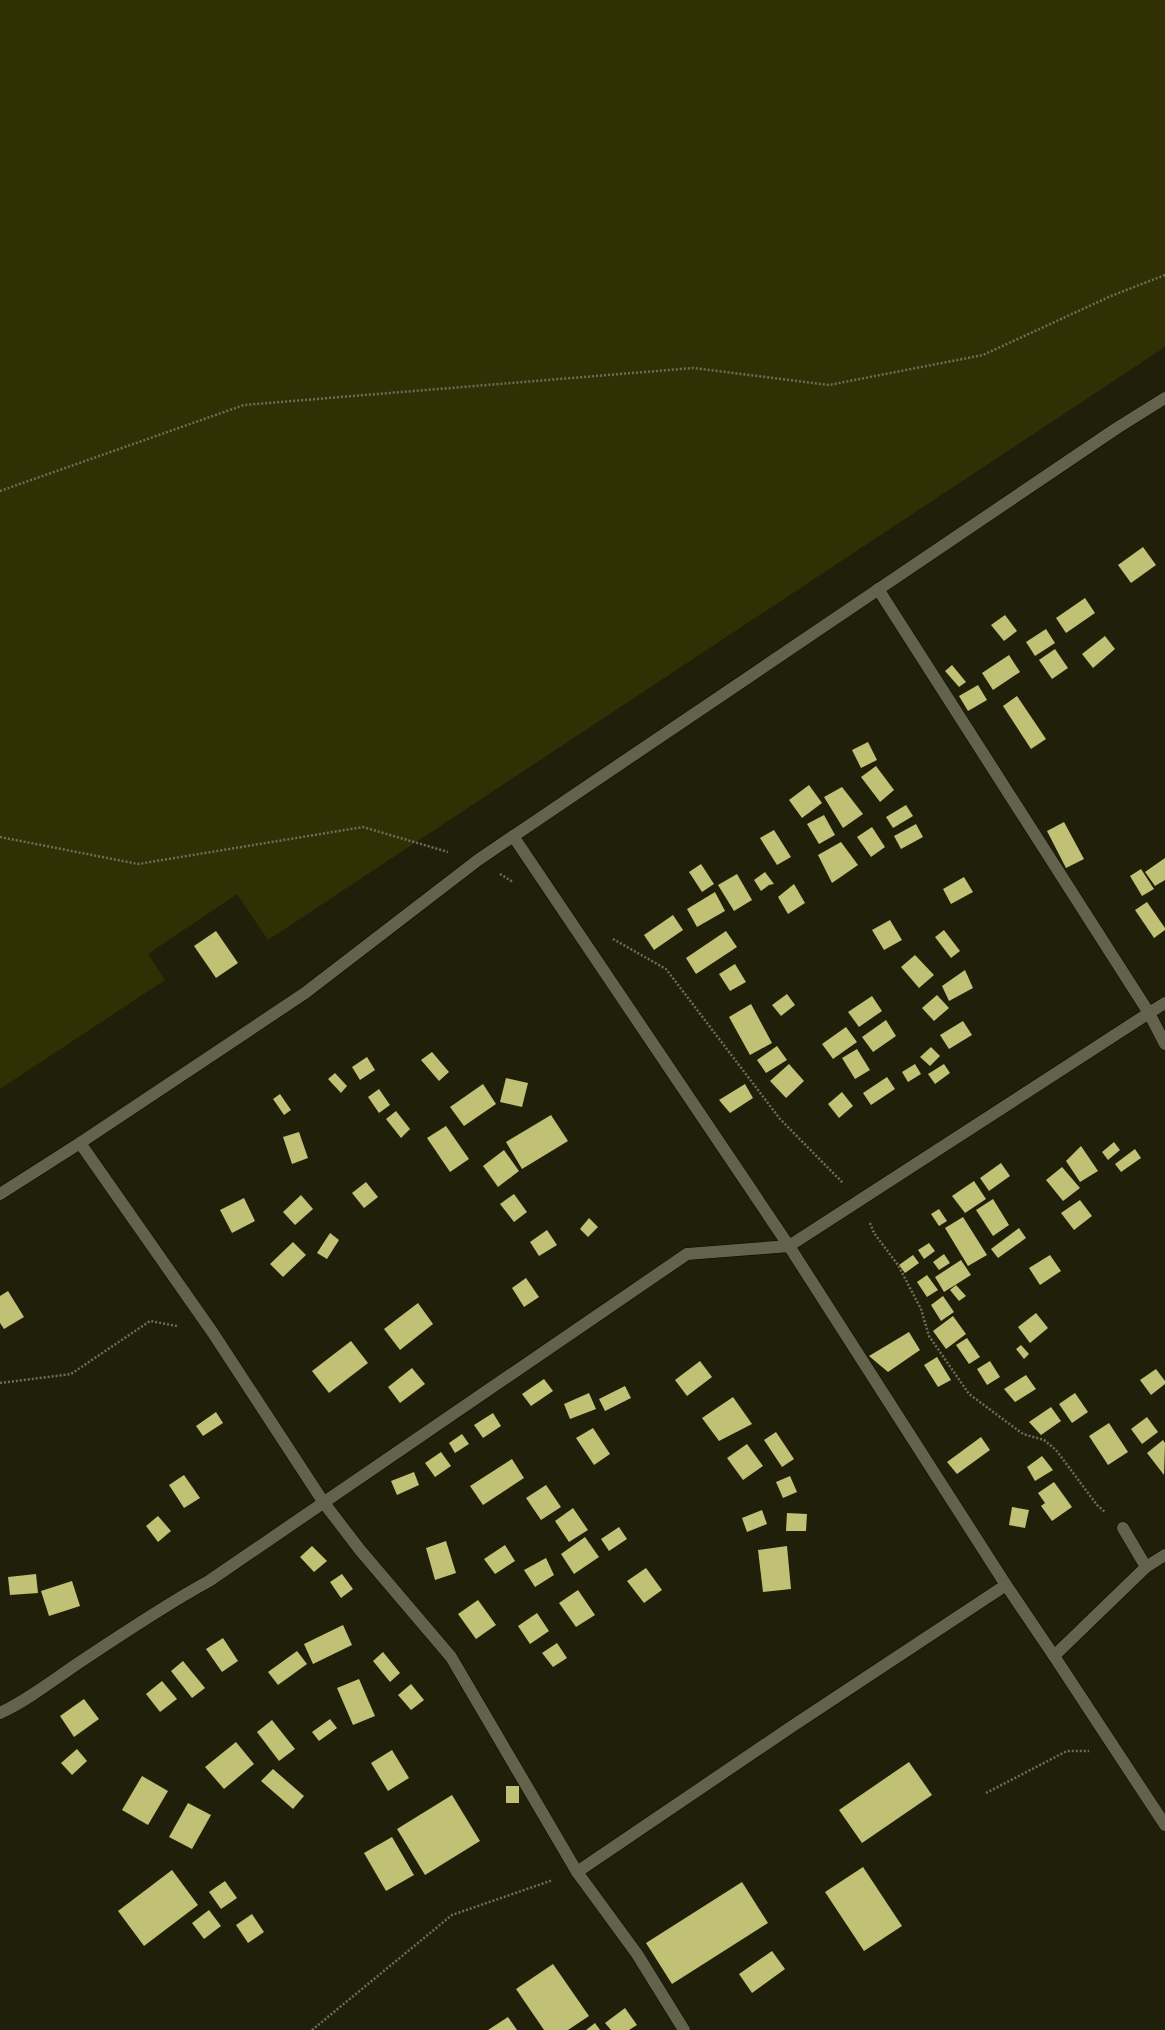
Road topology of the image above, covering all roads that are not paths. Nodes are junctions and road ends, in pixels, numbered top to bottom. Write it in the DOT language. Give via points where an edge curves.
graph roads {
  1 [pos="1165,398"];
  2 [pos="878,589"];
  3 [pos="513,836"];
  4 [pos="1165,1003"];
  5 [pos="1149,1013"];
  6 [pos="1165,1044"];
  7 [pos="80,1144"];
  8 [pos="0,1194"];
  9 [pos="789,1246"];
  10 [pos="324,1502"];
  11 [pos="1123,1528"];
  12 [pos="1165,1555"];
  13 [pos="1146,1567"];
  14 [pos="1006,1585"];
  15 [pos="1054,1656"];
  16 [pos="0,1713"];
  17 [pos="1165,1825"];
  18 [pos="577,1872"];
  19 [pos="684,2030"];
  1 -- 2 [label="street"];
  2 -- 3 [label="street"];
  2 -- 5 [label="street"];
  3 -- 7 [label="street" via="305,993"];
  3 -- 9 [label="street"];
  4 -- 5 [label="street"];
  5 -- 6 [label="street"];
  5 -- 9 [label="street"];
  7 -- 8 [label="street"];
  7 -- 10 [label="street" via="213,1333"];
  9 -- 10 [label="street" via="687,1254"];
  9 -- 14 [label="street"];
  10 -- 16 [label="street" via="209,1581 171,1602 20,1704"];
  10 -- 18 [label="street" via="360,1550 451,1657"];
  11 -- 13 [label="street"];
  12 -- 13 [label="street"];
  13 -- 15 [label="street"];
  14 -- 15 [label="street"];
  14 -- 18 [label="street"];
  15 -- 17 [label="street"];
  18 -- 19 [label="street" via="637,1954"];
}
